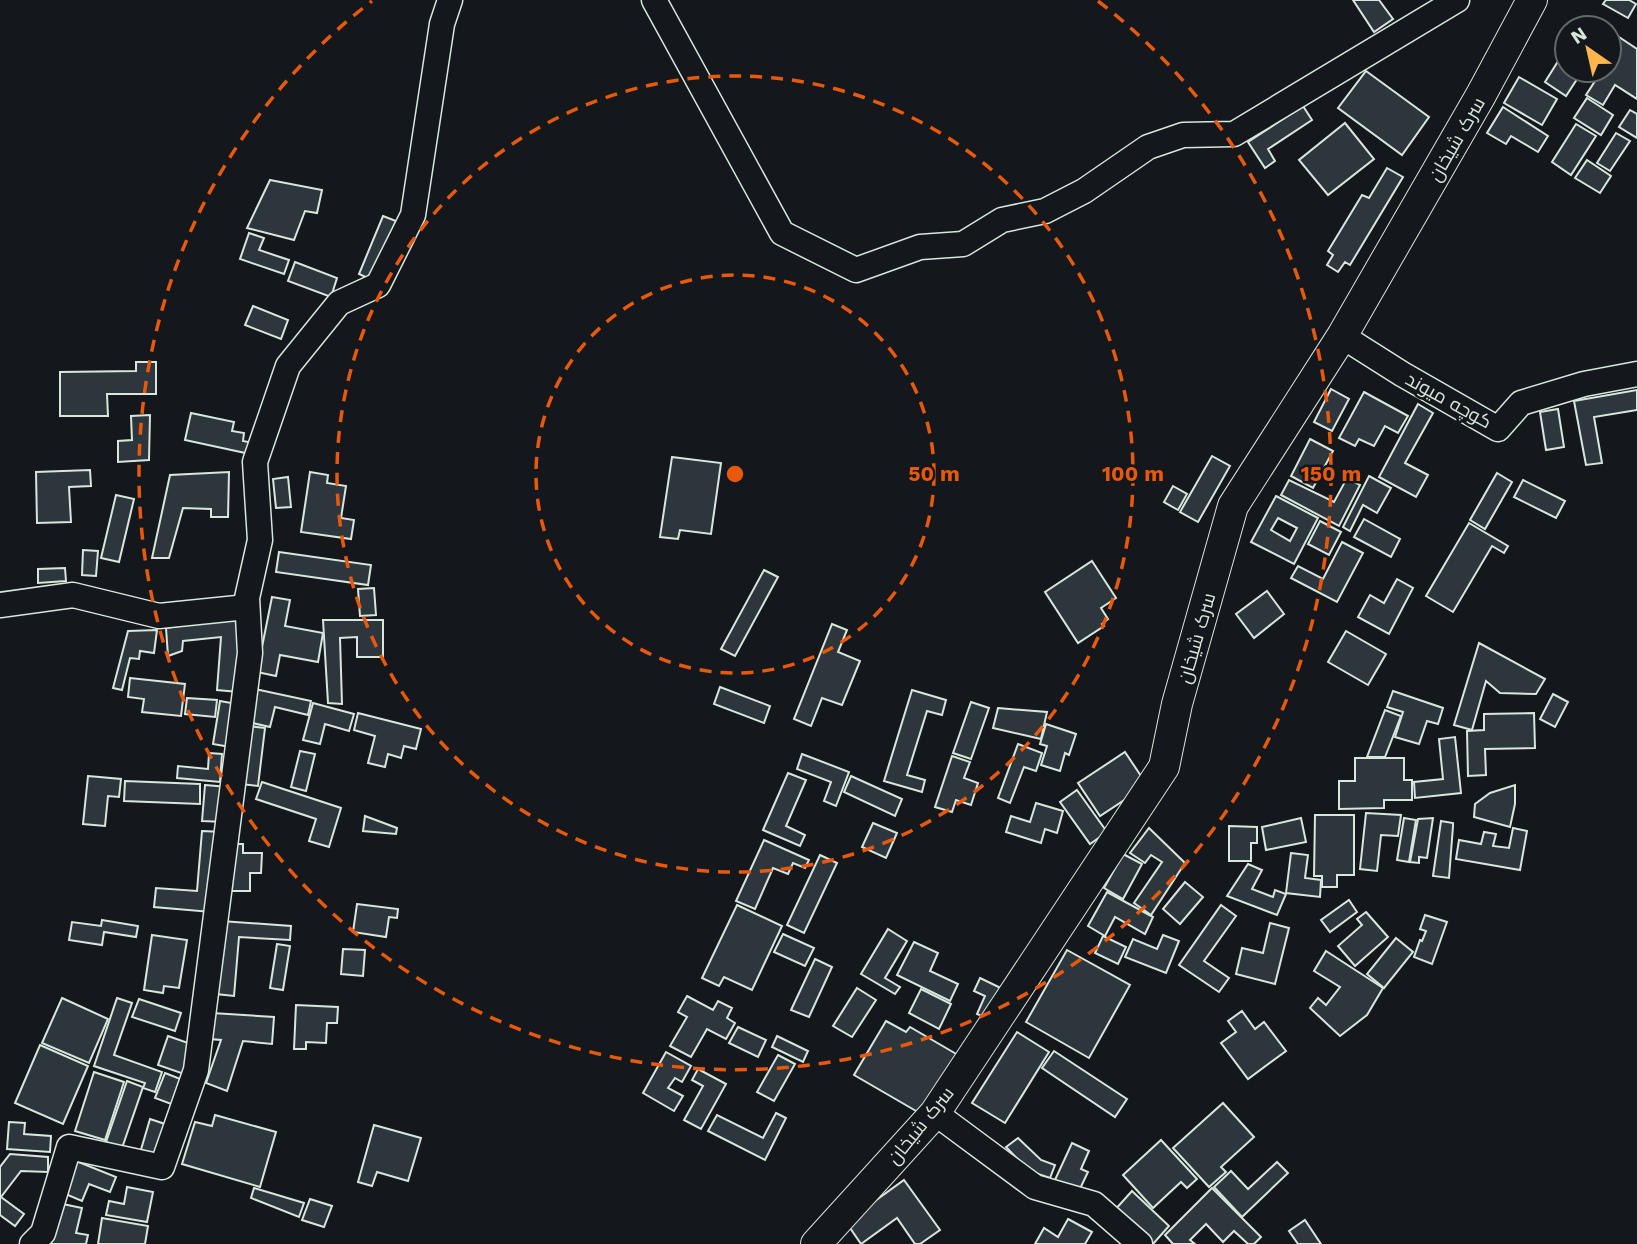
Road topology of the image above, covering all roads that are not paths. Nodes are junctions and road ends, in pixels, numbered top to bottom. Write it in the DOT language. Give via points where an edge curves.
graph roads {
  1 [pos="450,0"];
  2 [pos="654,0"];
  3 [pos="1457,0"];
  4 [pos="1532,0"];
  5 [pos="1342,336"];
  6 [pos="1637,374"];
  7 [pos="0,605"];
  8 [pos="247,607"];
  9 [pos="935,1113"];
  10 [pos="32,1244"];
  11 [pos="816,1244"];
  12 [pos="1140,1244"];
  1 -- 8 [label="street" via="442,24 413,215 378,285 339,303 288,366 255,462 260,540"];
  2 -- 3 [label="street" via="782,233 856,270 919,247 962,244 1002,220 1045,211 1084,191 1148,147 1183,135 1234,134"];
  4 -- 5 [label="street, سرک شیخان"];
  5 -- 6 [label="street, کوچه میوند" via="1498,429 1521,403"];
  5 -- 9 [label="street, سرک شیخان" via="1233,506 1164,767"];
  7 -- 8 [label="street" via="73,594 159,616"];
  8 -- 10 [label="street" via="250,653 196,1070 162,1167 69,1147 43,1233"];
  9 -- 11 [label="street, سرک شیخان"];
  9 -- 12 [label="street" via="1035,1187 1094,1204"];
}
